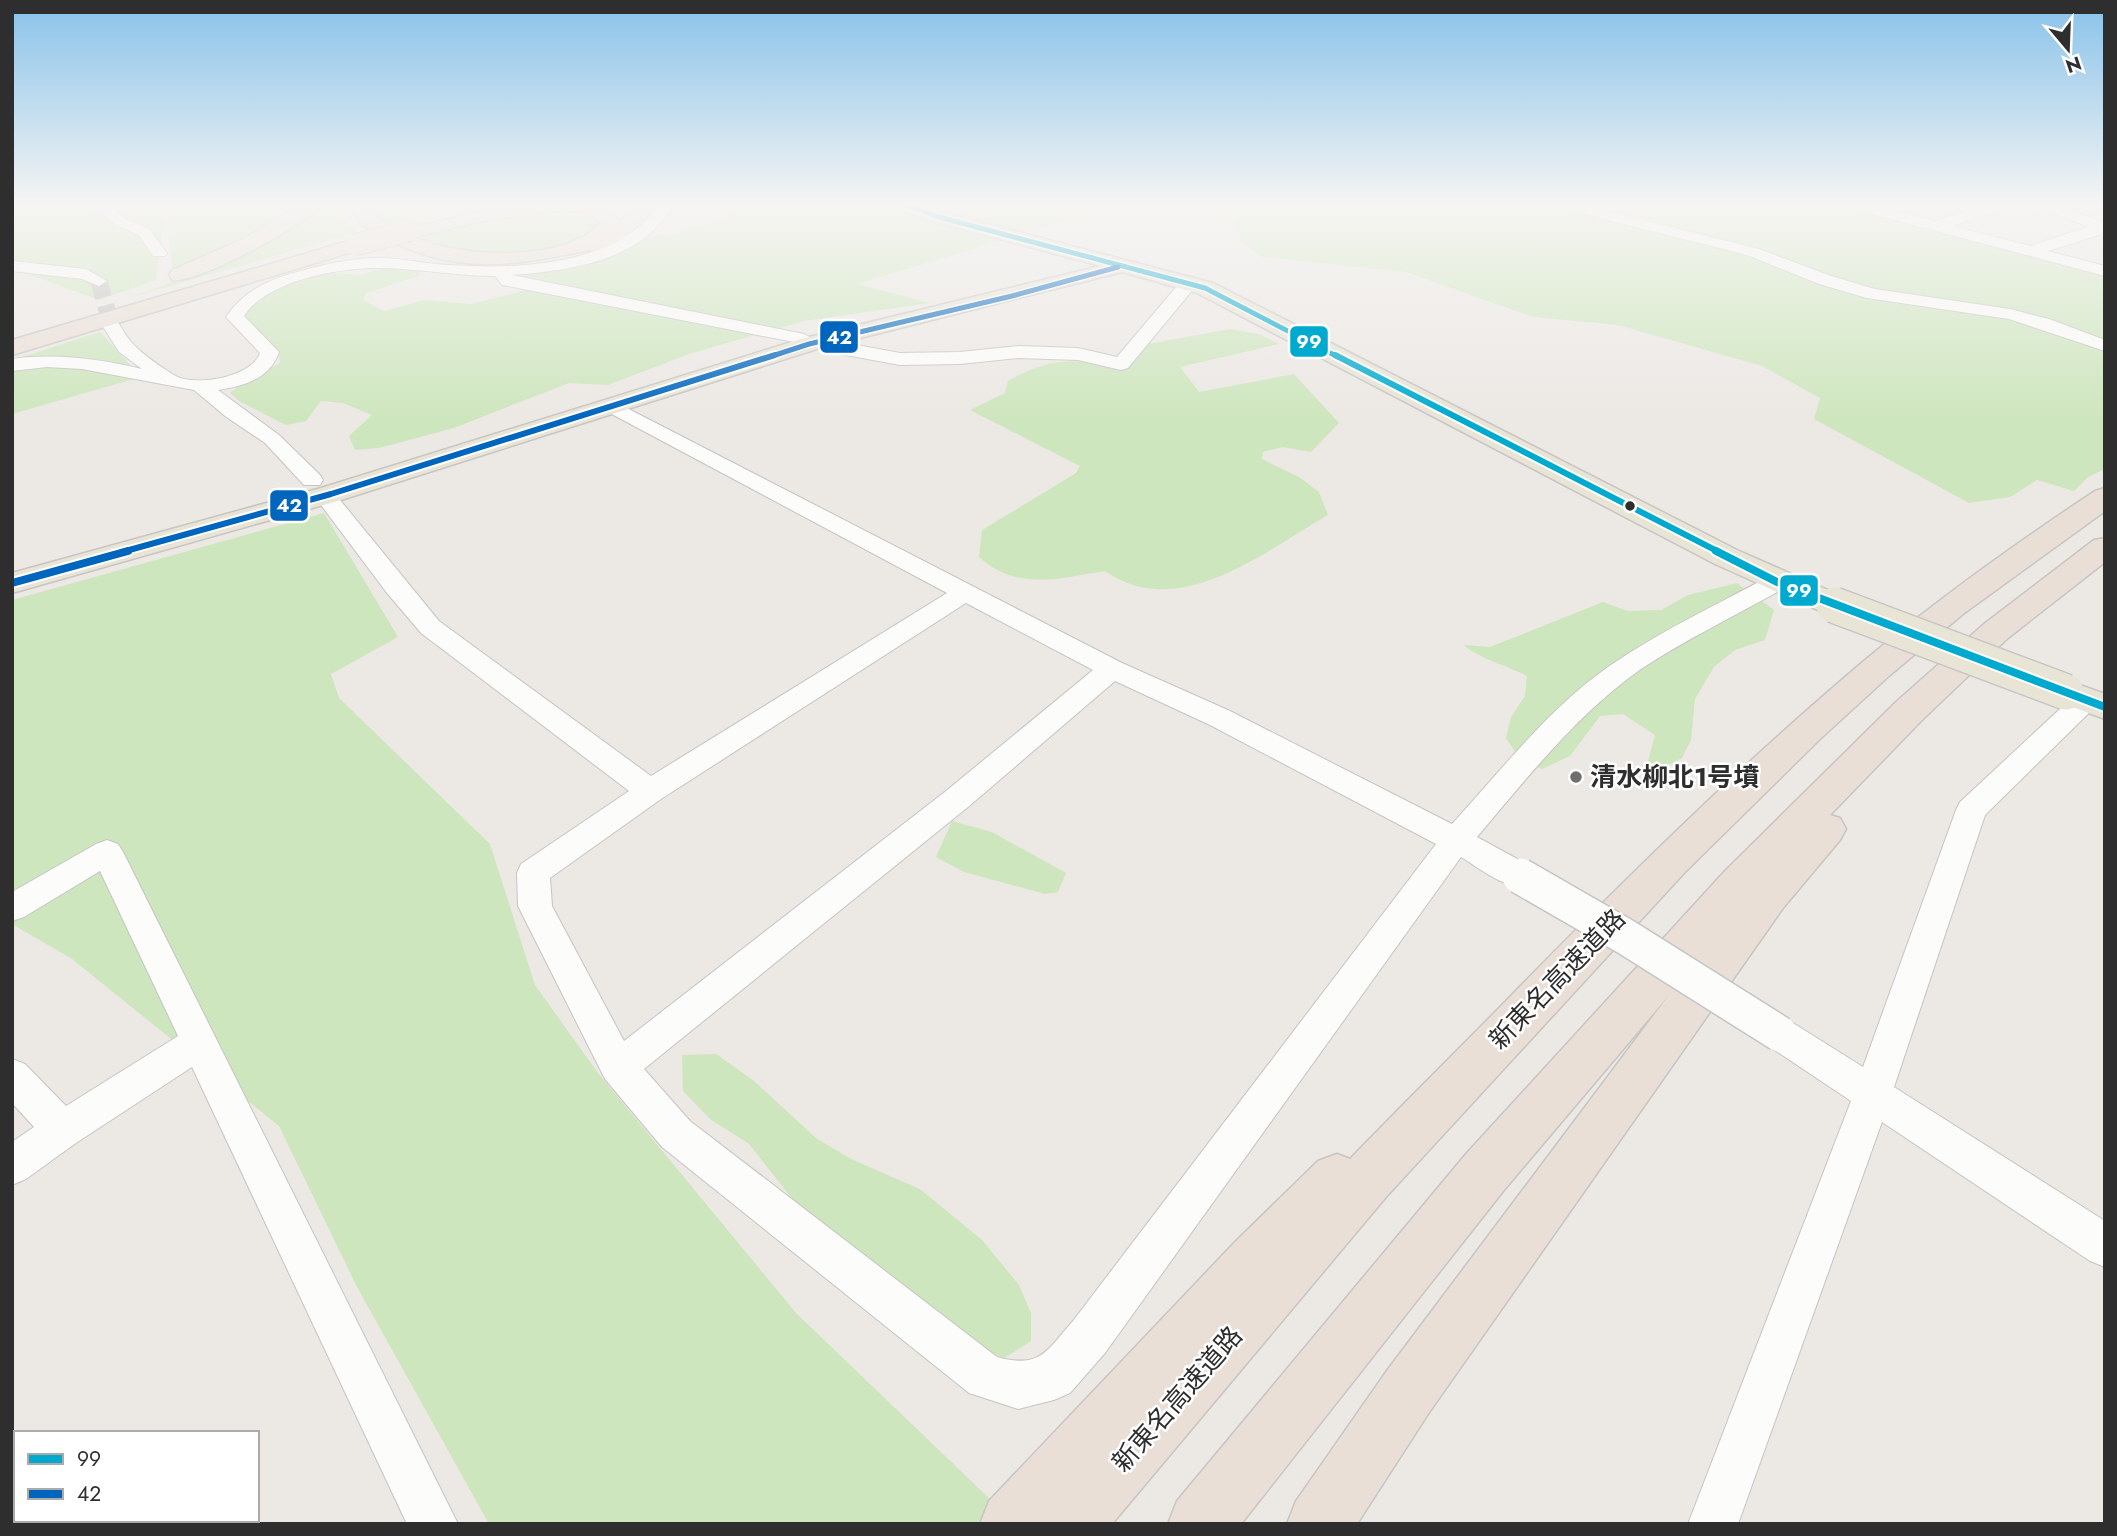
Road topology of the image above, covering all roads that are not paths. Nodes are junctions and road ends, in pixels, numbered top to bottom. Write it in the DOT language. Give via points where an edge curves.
graph roads {
  1 [pos="87,275"];
  2 [pos="179,275"];
  3 [pos="245,275"];
  4 [pos="252,275"];
  5 [pos="309,275"];
  6 [pos="502,275"];
  7 [pos="1096,275"];
  8 [pos="1156,275"];
  9 [pos="1813,275"];
  10 [pos="99,281"];
  11 [pos="1189,284"];
  12 [pos="111,325"];
  13 [pos="12,333"];
  14 [pos="804,339"];
  15 [pos="12,340"];
  16 [pos="2105,346"];
  17 [pos="835,347"];
  18 [pos="12,348"];
  19 [pos="12,365"];
  20 [pos="166,378"];
  21 [pos="200,385"];
  22 [pos="613,407"];
  23 [pos="312,480"];
  24 [pos="2103,498"];
  25 [pos="332,505"];
  26 [pos="2105,547"];
  27 [pos="1777,582"];
  28 [pos="12,583"];
  29 [pos="966,592"];
  30 [pos="1996,631"];
  31 [pos="1112,669"];
  32 [pos="2086,699"];
  33 [pos="650,791"];
  34 [pos="1456,840"];
  35 [pos="12,908"];
  36 [pos="1588,944"];
  37 [pos="198,1043"];
  38 [pos="618,1067"];
  39 [pos="12,1076"];
  40 [pos="1873,1093"];
  41 [pos="62,1130"];
  42 [pos="12,1166"];
  43 [pos="2105,1245"];
  44 [pos="433,1524"];
  45 [pos="1012,1524"];
  46 [pos="1070,1524"];
  47 [pos="1200,1524"];
  48 [pos="1319,1524"];
  49 [pos="1713,1524"];
  1 -- 10 [label="street"];
  2 -- 13 [label="highway"];
  3 -- 15 [label="highway"];
  4 -- 18 [label="highway"];
  5 -- 21 [label="street" via="272,286 239,306 235,317 270,352 262,369"];
  6 -- 14 [label="street" via="508,281"];
  7 -- 22 [label="main road" via="809,344"];
  8 -- 11 [label="main road"];
  9 -- 16 [label="street" via="1873,294 2010,314"];
  11 -- 17 [label="street" via="1121,364 1079,354 1019,352 900,359"];
  11 -- 27 [label="main road" via="1224,297"];
  12 -- 20 [label="street" via="127,348"];
  19 -- 20 [label="street" via="84,363"];
  20 -- 21 [label="street"];
  21 -- 23 [label="street" via="272,439"];
  22 -- 28 [label="main road" via="256,516"];
  22 -- 29 [label="street"];
  24 -- 36 [label="highway, 新東名高速道路" via="1931,622 1841,699 1711,820"];
  25 -- 33 [label="street" via="430,627"];
  26 -- 30 [label="highway"];
  27 -- 32 [label="main road, bridge"];
  27 -- 34 [label="street" via="1632,663 1582,703"];
  29 -- 31 [label="street"];
  29 -- 33 [label="street"];
  30 -- 47 [label="highway" via="1909,711 1740,883 1485,1172"];
  30 -- 48 [label="highway" via="1768,896 1407,1393"];
  31 -- 34 [label="street" via="1220,718"];
  31 -- 38 [label="street" via="957,799"];
  32 -- 40 [label="street" via="1971,810"];
  33 -- 38 [label="street" via="533,873 535,906"];
  34 -- 38 [label="street" via="1089,1337 1054,1377 1018,1386 985,1377 676,1134"];
  34 -- 40 [label="street, bridge" via="1626,937"];
  35 -- 37 [label="street" via="107,852"];
  36 -- 45 [label="highway" via="1449,1065 1255,1262"];
  36 -- 46 [label="highway, 新東名高速道路" via="1366,1180"];
  37 -- 41 [label="street"];
  37 -- 44 [label="street"];
  39 -- 41 [label="street"];
  40 -- 43 [label="street"];
  40 -- 49 [label="street"];
  41 -- 42 [label="street"];
}
